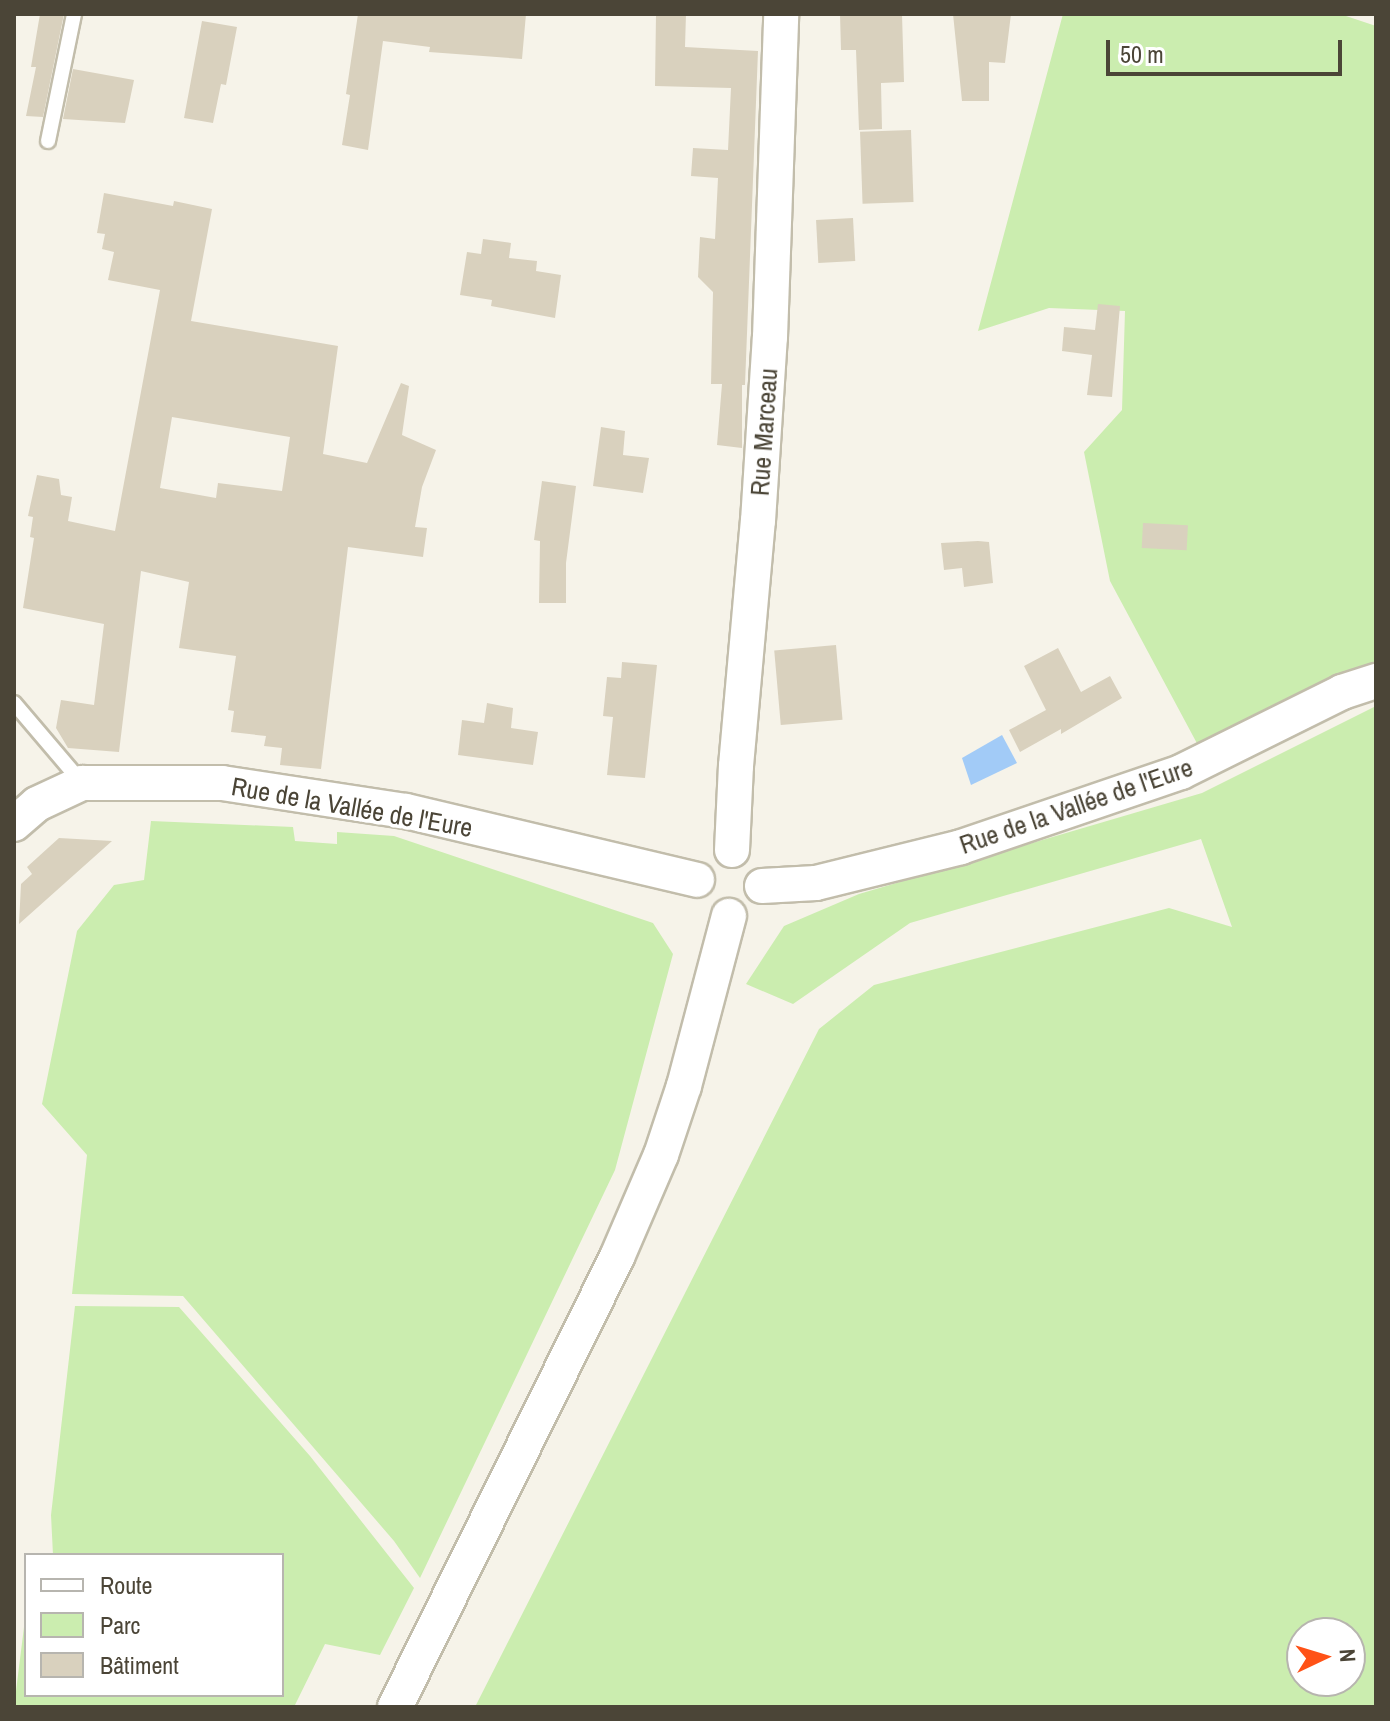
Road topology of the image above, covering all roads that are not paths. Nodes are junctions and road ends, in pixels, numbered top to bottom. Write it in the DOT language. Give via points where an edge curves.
graph roads {
  1 [pos="74,14"];
  2 [pos="781,14"];
  3 [pos="48,141"];
  4 [pos="1376,681"];
  5 [pos="14,703"];
  6 [pos="82,783"];
  7 [pos="14,824"];
  8 [pos="732,850"];
  9 [pos="697,880"];
  10 [pos="762,886"];
  11 [pos="729,916"];
  12 [pos="395,1707"];
  1 -- 3 [label="lane"];
  2 -- 8 [label="street, Rue Marceau" via="770,337"];
  4 -- 10 [label="street, Rue de la Vallée de l'Eure" via="1342,692 1181,772 961,847 816,883"];
  5 -- 6 [label="lane"];
  6 -- 7 [label="street, Rue de la Vallée de l'Eure" via="37,804"];
  6 -- 9 [label="street, Rue de la Vallée de l'Eure" via="222,783 406,811"];
  8 -- 9 [label="street" via="705,861"];
  8 -- 10 [label="street" via="743,852 758,866"];
  9 -- 11 [label="street" via="709,909"];
  10 -- 11 [label="street" via="755,905"];
  11 -- 12 [label="street" via="661,1155 617,1257"];
}
